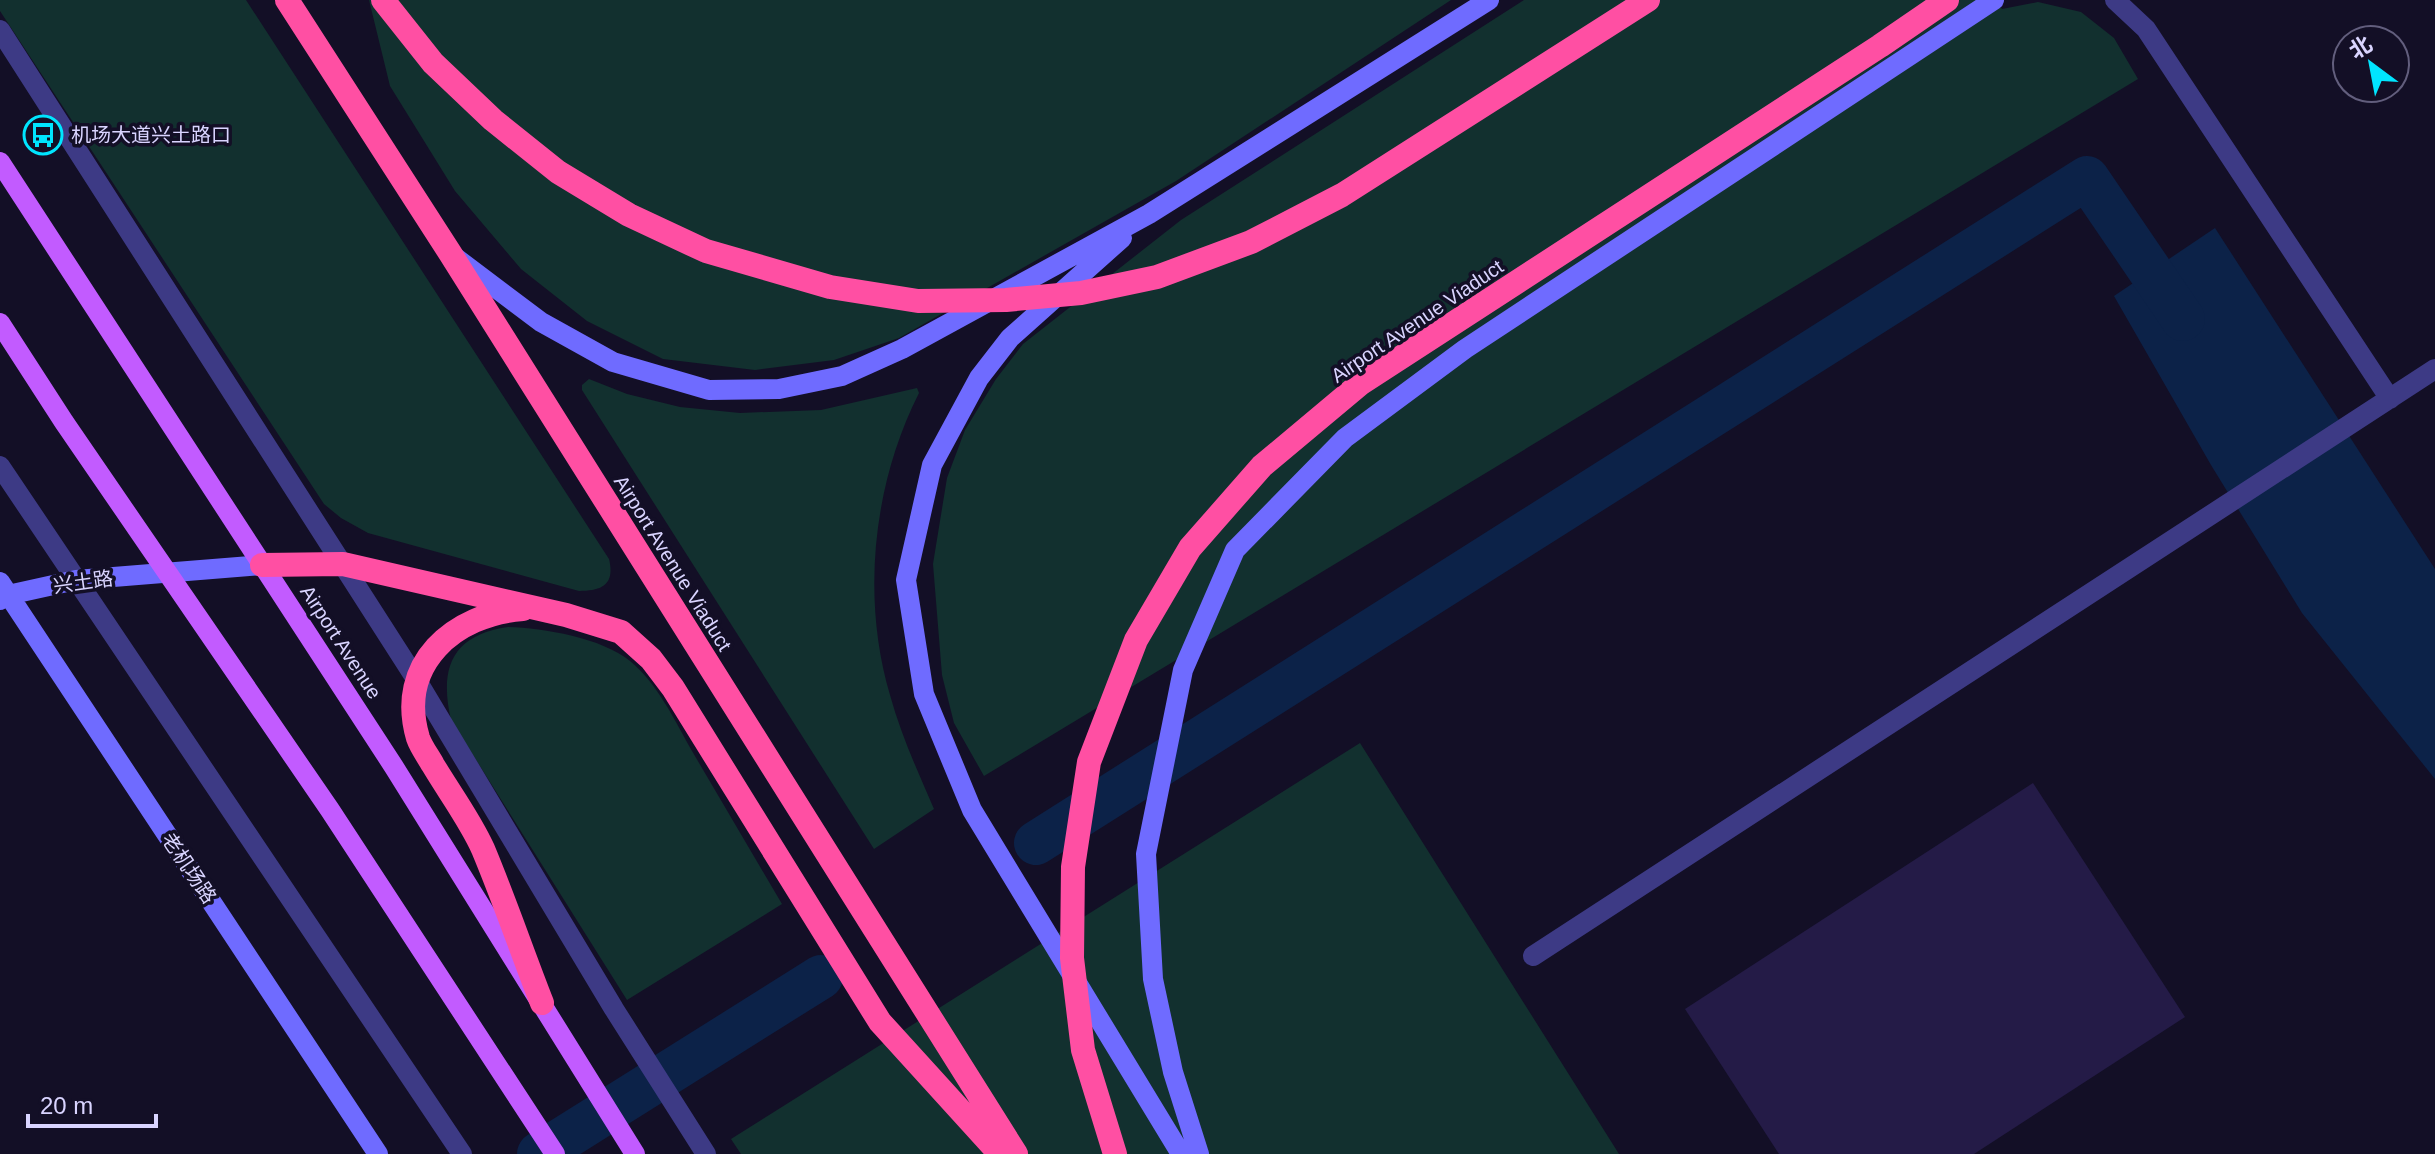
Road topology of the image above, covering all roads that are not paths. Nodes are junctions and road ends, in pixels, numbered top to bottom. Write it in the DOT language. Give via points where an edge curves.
graph roads {
  1 [pos="287,0"];
  2 [pos="383,0"];
  3 [pos="1489,0"];
  4 [pos="1648,0"];
  5 [pos="1947,0"];
  6 [pos="1994,0"];
  7 [pos="2115,0"];
  8 [pos="0,30"];
  9 [pos="0,162"];
  10 [pos="1149,214"];
  11 [pos="450,253"];
  12 [pos="0,323"];
  13 [pos="2435,369"];
  14 [pos="2390,399"];
  15 [pos="0,466"];
  16 [pos="343,564"];
  17 [pos="262,565"];
  18 [pos="168,572"];
  19 [pos="76,580"];
  20 [pos="3,593"];
  21 [pos="566,615"];
  22 [pos="416,679"];
  23 [pos="1533,956"];
  24 [pos="542,1003"];
  25 [pos="377,1152"];
  26 [pos="634,1153"];
  27 [pos="462,1154"];
  28 [pos="555,1154"];
  29 [pos="706,1154"];
  30 [pos="1000,1154"];
  31 [pos="1016,1154"];
  32 [pos="1115,1154"];
  33 [pos="1181,1154"];
  34 [pos="1199,1154"];
  1 -- 11 [label="highway, Airport Avenue Viaduct"];
  2 -- 4 [label="highway, bridge" via="433,63 493,120 558,172 629,215 706,251 830,287 918,301 1081,293 1157,277 1251,242 1342,195"];
  3 -- 10 [label="main road"];
  5 -- 32 [label="highway, Airport Avenue Viaduct, bridge" via="1360,384 1262,466 1190,548 1136,640 1089,762 1073,867 1072,958 1083,1050"];
  6 -- 34 [label="main road" via="1465,349 1345,438 1235,550 1183,670 1146,854 1153,979 1173,1072"];
  7 -- 14 [label="street" via="2146,29"];
  8 -- 16 [label="street"];
  9 -- 17 [label="main road, Airport Avenue"];
  10 -- 11 [label="main road" via="902,349 842,376 779,389 709,390 613,362 541,322"];
  10 -- 33 [label="main road" via="1010,338 979,378 932,465 906,580 924,694 972,810"];
  11 -- 31 [label="highway, Airport Avenue Viaduct"];
  12 -- 18 [label="main road"];
  13 -- 14 [label="street"];
  14 -- 23 [label="street"];
  15 -- 19 [label="street"];
  16 -- 17 [label="highway"];
  16 -- 21 [label="highway"];
  16 -- 22 [label="street"];
  17 -- 18 [label="main road, 兴土路"];
  17 -- 24 [label="main road, Airport Avenue"];
  18 -- 19 [label="main road, 兴土路"];
  18 -- 28 [label="main road"];
  19 -- 20 [label="main road, 兴土路"];
  19 -- 27 [label="street"];
  20 -- 25 [label="main road, 老机场路"];
  21 -- 22 [label="highway" via="522,609 462,624 434,647"];
  21 -- 30 [label="highway" via="621,632 651,659 880,1022"];
  22 -- 24 [label="highway" via="412,709 418,741 481,846"];
  22 -- 29 [label="street"];
  24 -- 26 [label="main road, Airport Avenue"];
}
